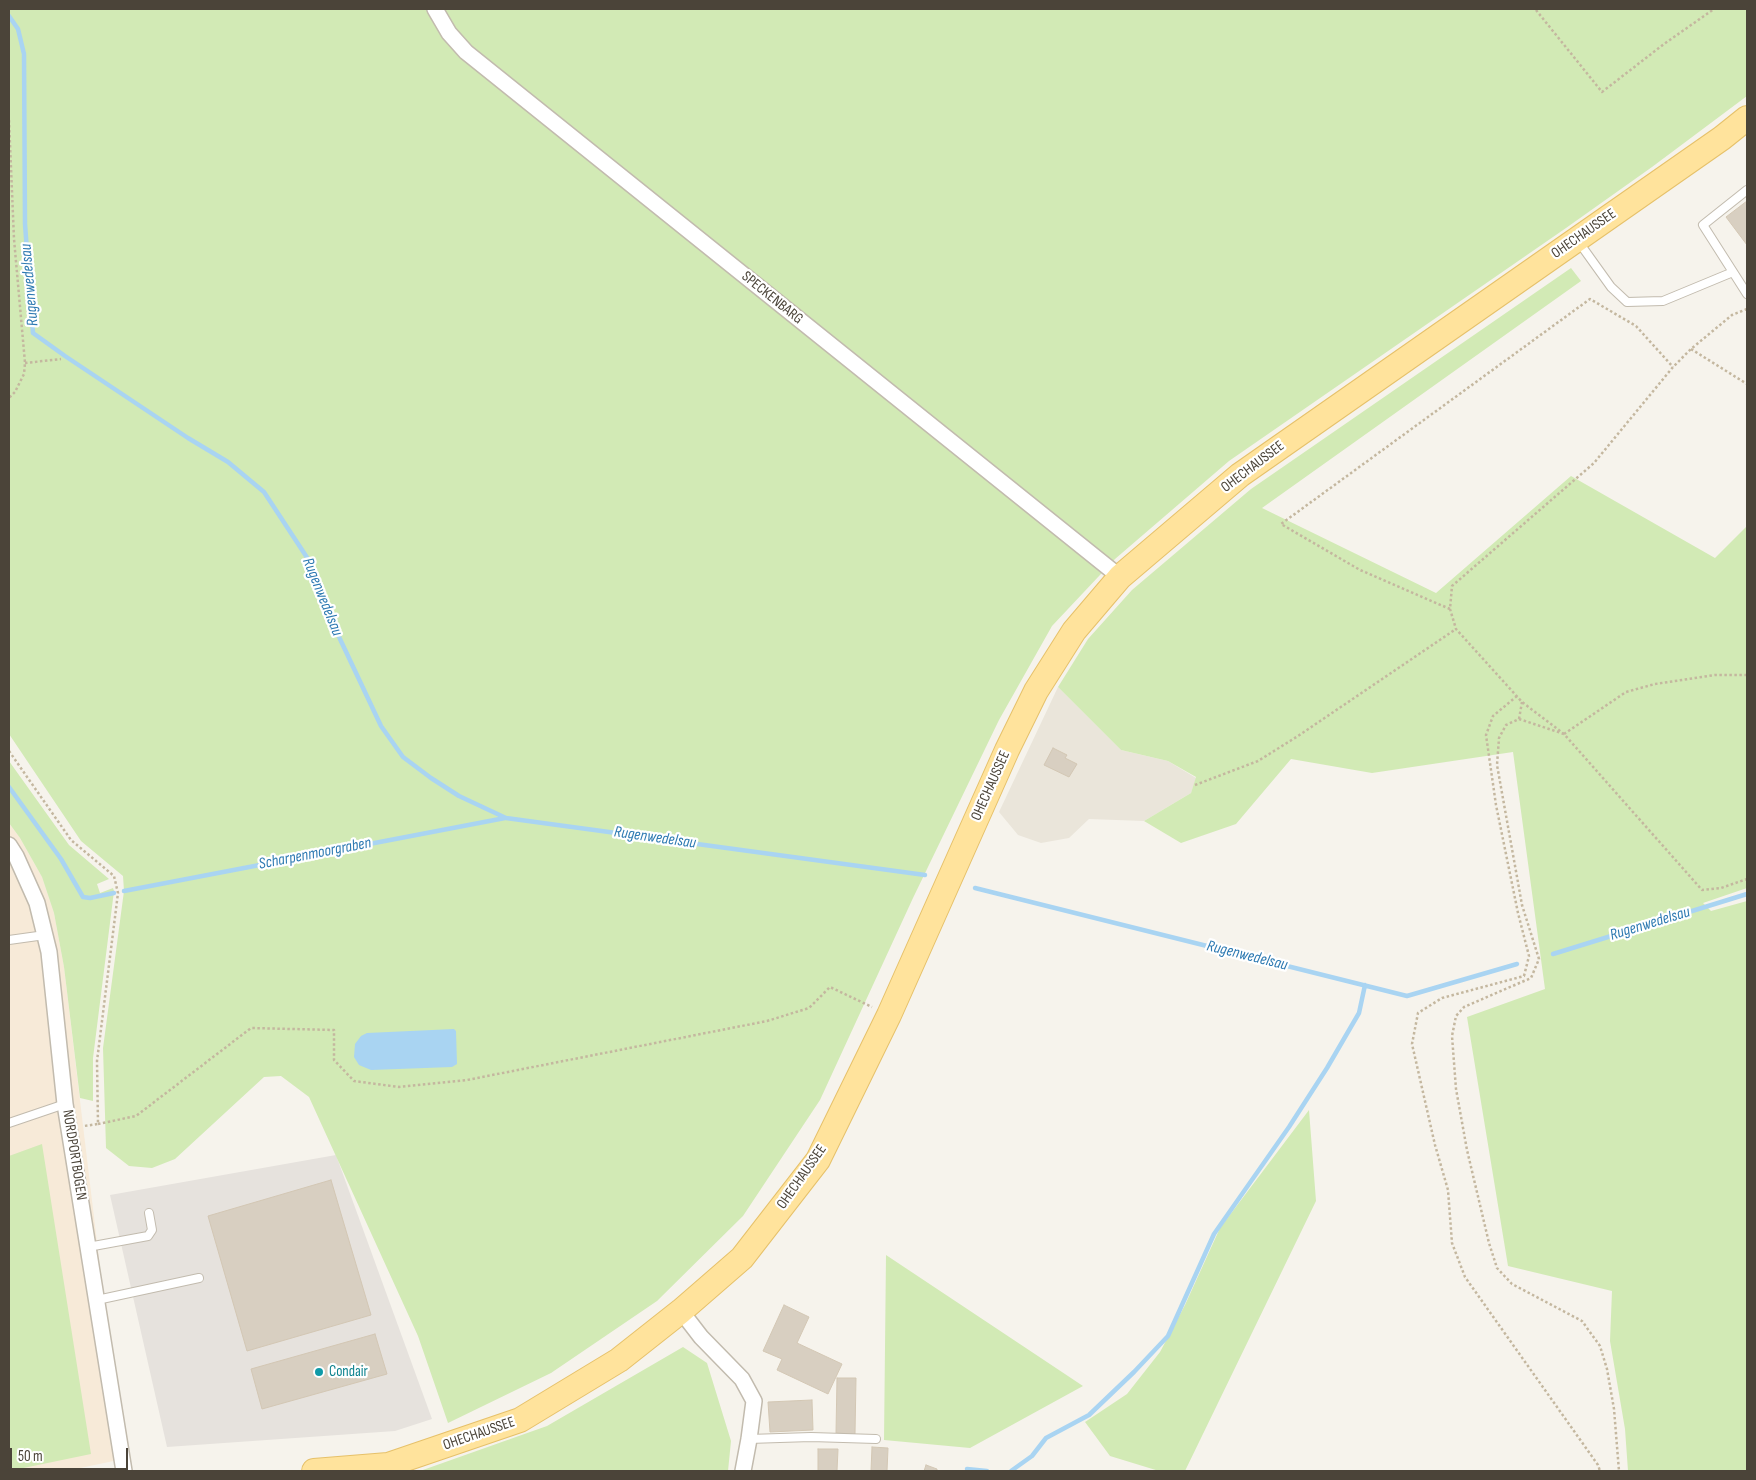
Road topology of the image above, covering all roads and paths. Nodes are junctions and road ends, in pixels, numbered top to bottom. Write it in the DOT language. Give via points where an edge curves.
graph roads {
  1 [pos="435,9"];
  2 [pos="1714,9"];
  3 [pos="1536,10"];
  4 [pos="1747,118"];
  5 [pos="9,120"];
  6 [pos="1747,190"];
  7 [pos="1577,240"];
  8 [pos="1733,272"];
  9 [pos="1747,294"];
  10 [pos="1747,309"];
  11 [pos="1691,349"];
  12 [pos="61,359"];
  13 [pos="25,362"];
  14 [pos="1673,367"];
  15 [pos="1747,384"];
  16 [pos="9,398"];
  17 [pos="1120,577"];
  18 [pos="1450,608"];
  19 [pos="1456,629"];
  20 [pos="1747,675"];
  21 [pos="1517,696"];
  22 [pos="1522,702"];
  23 [pos="1519,719"];
  24 [pos="1564,734"];
  25 [pos="9,751"];
  26 [pos="1195,785"];
  27 [pos="9,845"];
  28 [pos="1747,879"];
  29 [pos="45,935"];
  30 [pos="9,940"];
  31 [pos="890,1014"];
  32 [pos="65,1104"];
  33 [pos="9,1123"];
  34 [pos="98,1124"];
  35 [pos="69,1127"];
  36 [pos="149,1213"];
  37 [pos="88,1247"];
  38 [pos="199,1278"];
  39 [pos="97,1300"];
  40 [pos="681,1311"];
  41 [pos="749,1439"];
  42 [pos="876,1439"];
  43 [pos="124,1471"];
  44 [pos="314,1471"];
  45 [pos="743,1471"];
  46 [pos="1600,1471"];
  47 [pos="1619,1471"];
  1 -- 17 [label="street, SPECKENBARG" via="449,33 466,52"];
  2 -- 3 [label="path" via="1602,92"];
  4 -- 7 [label="main road, OHECHAUSSEE"];
  5 -- 13 [label="path" via="14,239"];
  6 -- 8 [label="lane" via="1703,225"];
  7 -- 8 [label="lane" via="1611,287 1628,302 1663,301"];
  7 -- 17 [label="main road, OHECHAUSSEE" via="1240,475"];
  8 -- 9 [label="lane"];
  10 -- 11 [label="path" via="1732,315"];
  11 -- 14 [label="path"];
  11 -- 15 [label="path"];
  12 -- 13 [label="path"];
  13 -- 16 [label="path" via="24,374"];
  14 -- 18 [label="path" via="1594,463 1452,586"];
  14 -- 18 [label="path" via="1636,326 1590,298 1281,524 1360,570"];
  17 -- 31 [label="main road, OHECHAUSSEE" via="1074,631 1036,691"];
  18 -- 19 [label="path"];
  19 -- 21 [label="path"];
  19 -- 26 [label="path" via="1258,761"];
  20 -- 24 [label="path" via="1655,684 1626,692"];
  21 -- 22 [label="path"];
  21 -- 46 [label="path" via="1493,716 1486,735 1498,814 1530,956 1524,976 1442,998 1418,1013 1412,1044 1448,1190 1452,1243 1465,1277"];
  22 -- 23 [label="path"];
  22 -- 24 [label="path"];
  23 -- 24 [label="path"];
  23 -- 47 [label="path" via="1506,725 1499,738 1496,765 1522,905 1539,959 1531,978 1476,1000 1456,1016 1452,1036 1456,1089 1467,1150 1497,1268 1512,1284 1582,1322 1600,1346 1614,1408"];
  24 -- 28 [label="path" via="1702,890 1721,888"];
  25 -- 34 [label="path" via="72,840 114,876 118,894 97,1061"];
  27 -- 29 [label="street, NORDPORTBOGEN" via="37,903"];
  29 -- 30 [label="lane"];
  29 -- 32 [label="street, NORDPORTBOGEN"];
  31 -- 34 [label="path" via="830,987 810,1008 767,1022 468,1080 399,1087 354,1081 334,1060 334,1030 251,1028 136,1116"];
  31 -- 40 [label="main road, OHECHAUSSEE" via="818,1160 742,1258"];
  32 -- 33 [label="lane"];
  32 -- 35 [label="street, NORDPORTBOGEN"];
  34 -- 35 [label="path"];
  35 -- 37 [label="street, NORDPORTBOGEN"];
  36 -- 37 [label="lane" via="152,1230 148,1236"];
  37 -- 39 [label="street, NORDPORTBOGEN"];
  38 -- 39 [label="lane"];
  39 -- 43 [label="street, NORDPORTBOGEN"];
  40 -- 41 [label="street" via="749,1390 754,1401"];
  40 -- 44 [label="main road, OHECHAUSSEE" via="619,1360 520,1420 388,1465"];
  41 -- 42 [label="lane"];
  41 -- 45 [label="street"];
}
